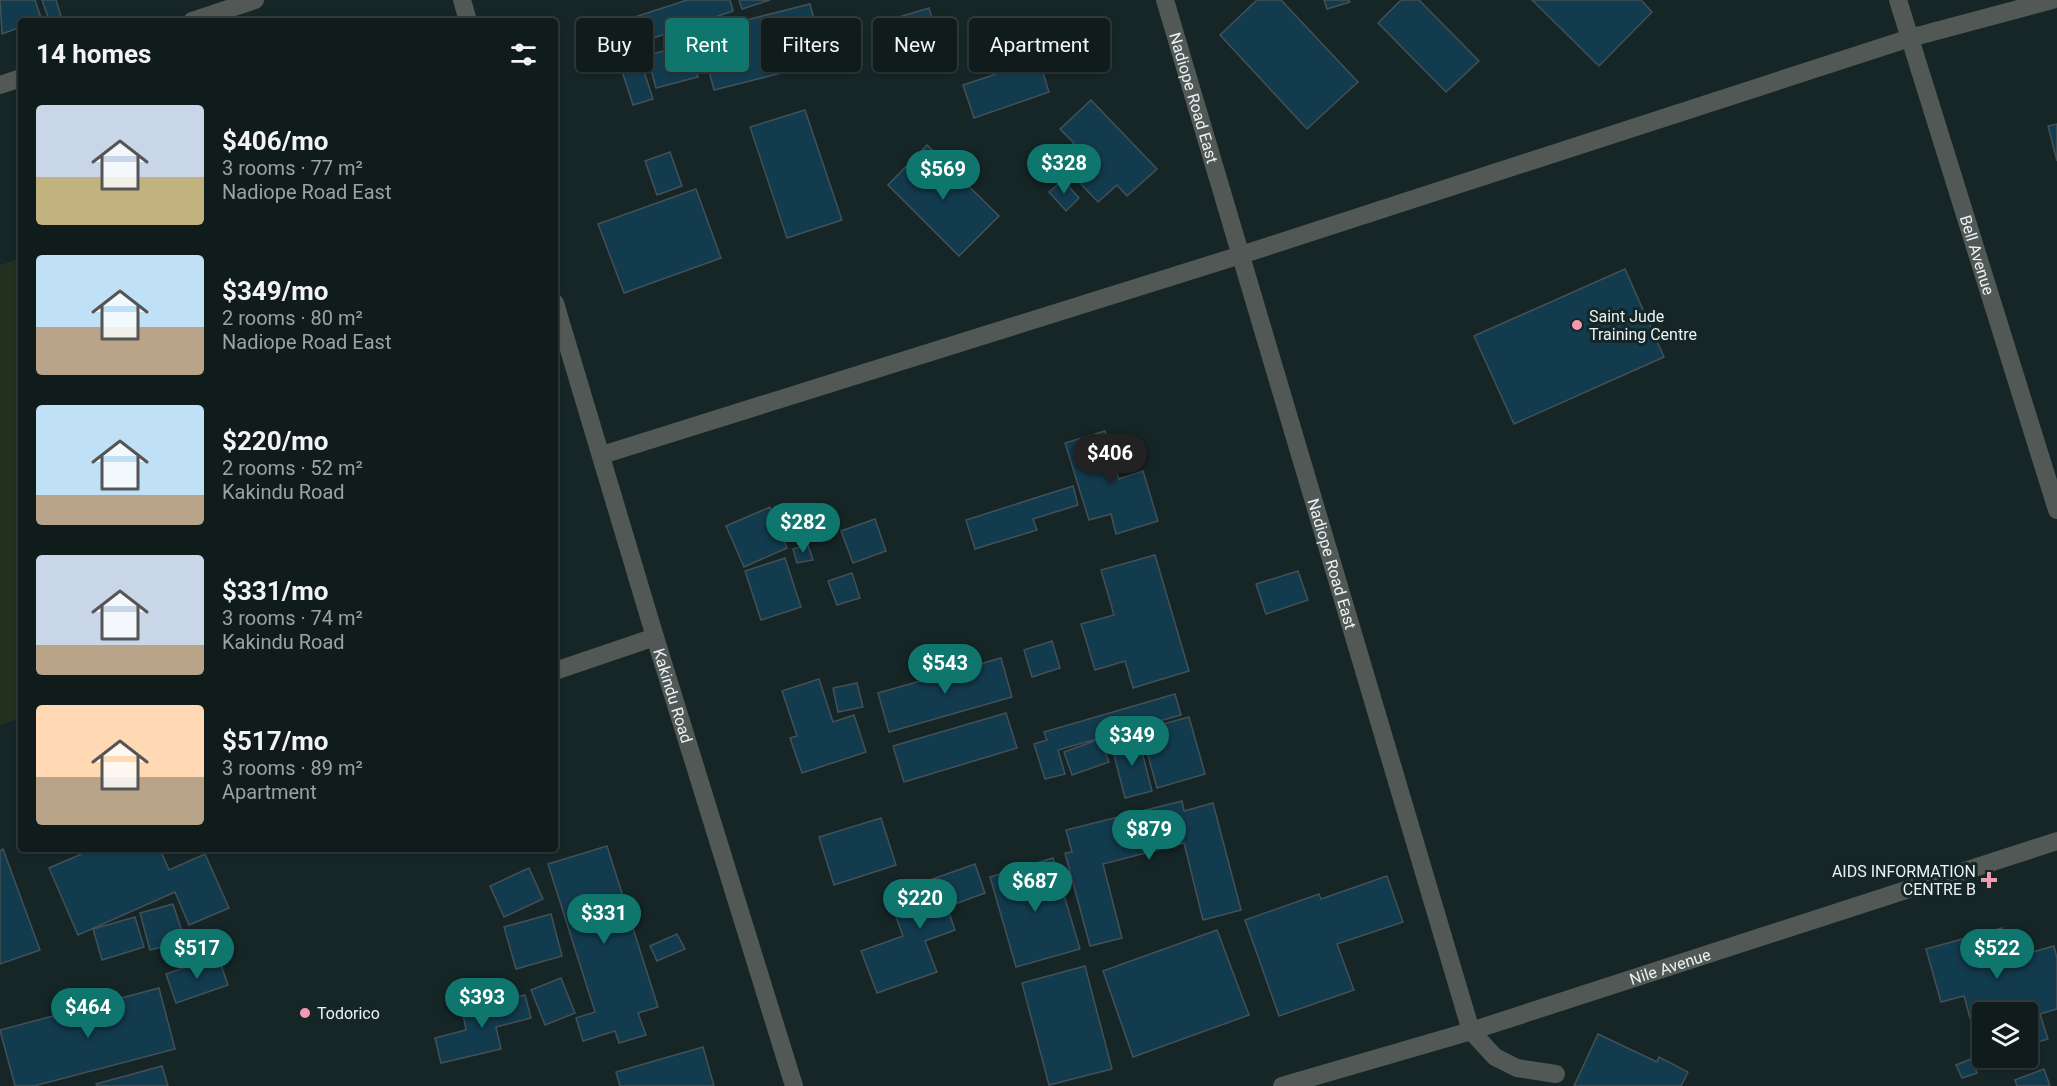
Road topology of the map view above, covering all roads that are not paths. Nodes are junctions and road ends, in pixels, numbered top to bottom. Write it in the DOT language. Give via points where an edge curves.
graph roads {
  1 [pos="255,0"];
  2 [pos="462,0"];
  3 [pos="1165,0"];
  4 [pos="1898,0"];
  5 [pos="2052,0"];
  6 [pos="201,18"];
  7 [pos="467,18"];
  8 [pos="1910,38"];
  9 [pos="18,79"];
  10 [pos="0,84"];
  11 [pos="1241,255"];
  12 [pos="558,313"];
  13 [pos="602,455"];
  14 [pos="2057,510"];
  15 [pos="655,637"];
  16 [pos="558,670"];
  17 [pos="2057,841"];
  18 [pos="1471,1031"];
  19 [pos="1556,1074"];
  20 [pos="794,1086"];
  21 [pos="1282,1086"];
  1 -- 6 [label="street"];
  2 -- 7 [label="street"];
  3 -- 11 [label="street, Nadiope Road East"];
  4 -- 8 [label="street, Bell Avenue"];
  5 -- 8 [label="street"];
  8 -- 11 [label="street"];
  8 -- 14 [label="street, Bell Avenue"];
  9 -- 10 [label="street"];
  11 -- 13 [label="street"];
  11 -- 18 [label="street, Nadiope Road East"];
  12 -- 13 [label="street, Kakindu Road"];
  13 -- 15 [label="street, Kakindu Road"];
  15 -- 16 [label="street"];
  15 -- 20 [label="street, Kakindu Road"];
  17 -- 18 [label="street, Nile Avenue"];
  18 -- 19 [label="street, Nadiope Road East" via="1495,1057 1517,1068"];
  18 -- 21 [label="street, Nile Avenue"];
}
